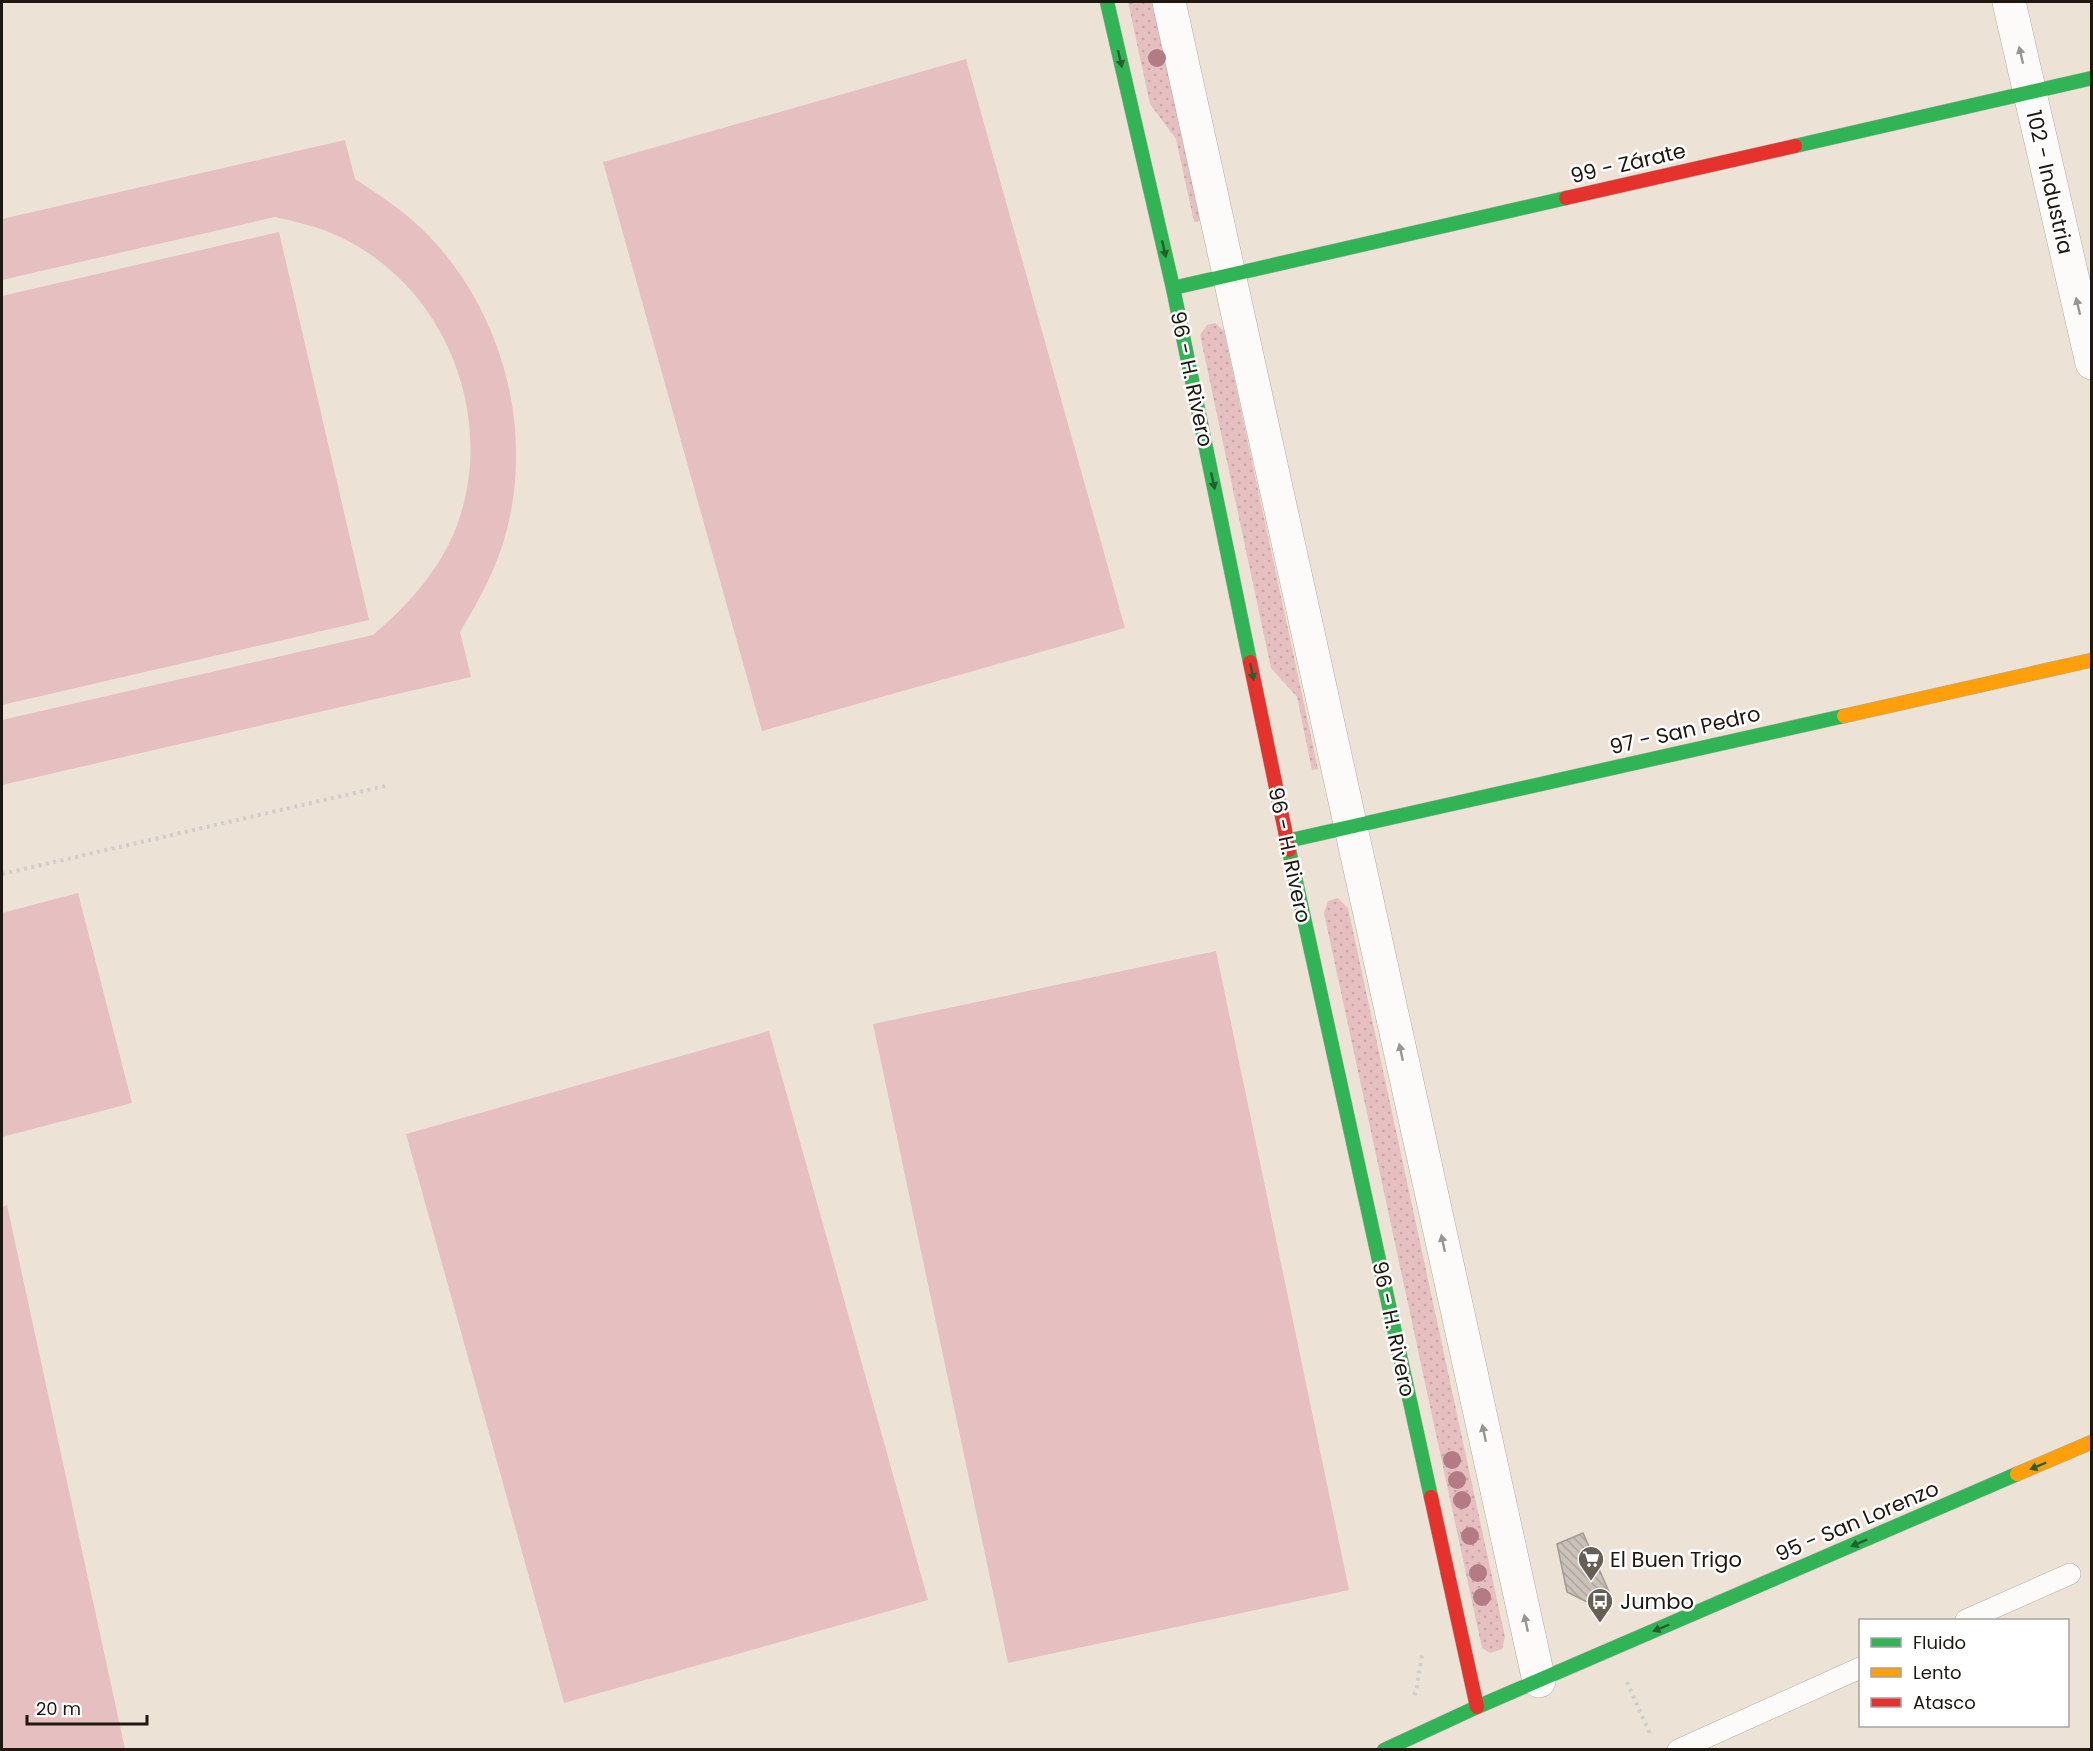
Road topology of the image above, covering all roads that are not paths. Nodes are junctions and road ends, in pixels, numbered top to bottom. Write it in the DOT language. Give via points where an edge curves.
graph roads {
  1 [pos="1107,2"];
  2 [pos="1169,2"];
  3 [pos="2009,2"];
  4 [pos="2091,78"];
  5 [pos="2030,93"];
  6 [pos="1228,275"];
  7 [pos="1173,288"];
  8 [pos="2091,363"];
  9 [pos="2091,660"];
  10 [pos="1351,826"];
  11 [pos="1287,841"];
  12 [pos="2091,1443"];
  13 [pos="2070,1574"];
  14 [pos="1968,1619"];
  15 [pos="1859,1668"];
  16 [pos="1539,1681"];
  17 [pos="1476,1707"];
  18 [pos="1384,1749"];
  19 [pos="1678,1749"];
  1 -- 7 [label="street, 96 - H. Rivero, one-way"];
  2 -- 6 [label="street"];
  5 -- 3 [label="street, 102 - Industria, one-way"];
  4 -- 5 [label="street, 99 - Zárate"];
  5 -- 6 [label="street, 99 - Zárate"];
  8 -- 5 [label="street, 102 - Industria, one-way"];
  6 -- 7 [label="street, 99 - Zárate"];
  6 -- 10 [label="street"];
  7 -- 11 [label="street, 96 - H. Rivero, one-way"];
  9 -- 10 [label="street, 97 - San Pedro"];
  10 -- 11 [label="street, 97 - San Pedro"];
  16 -- 10 [label="street, one-way"];
  11 -- 17 [label="street, 96 - H. Rivero"];
  12 -- 16 [label="street, 95 - San Lorenzo, one-way"];
  13 -- 14 [label="lane"];
  15 -- 19 [label="lane"];
  16 -- 17 [label="street, 95 - San Lorenzo"];
  17 -- 18 [label="street, 95 - San Lorenzo"];
}
